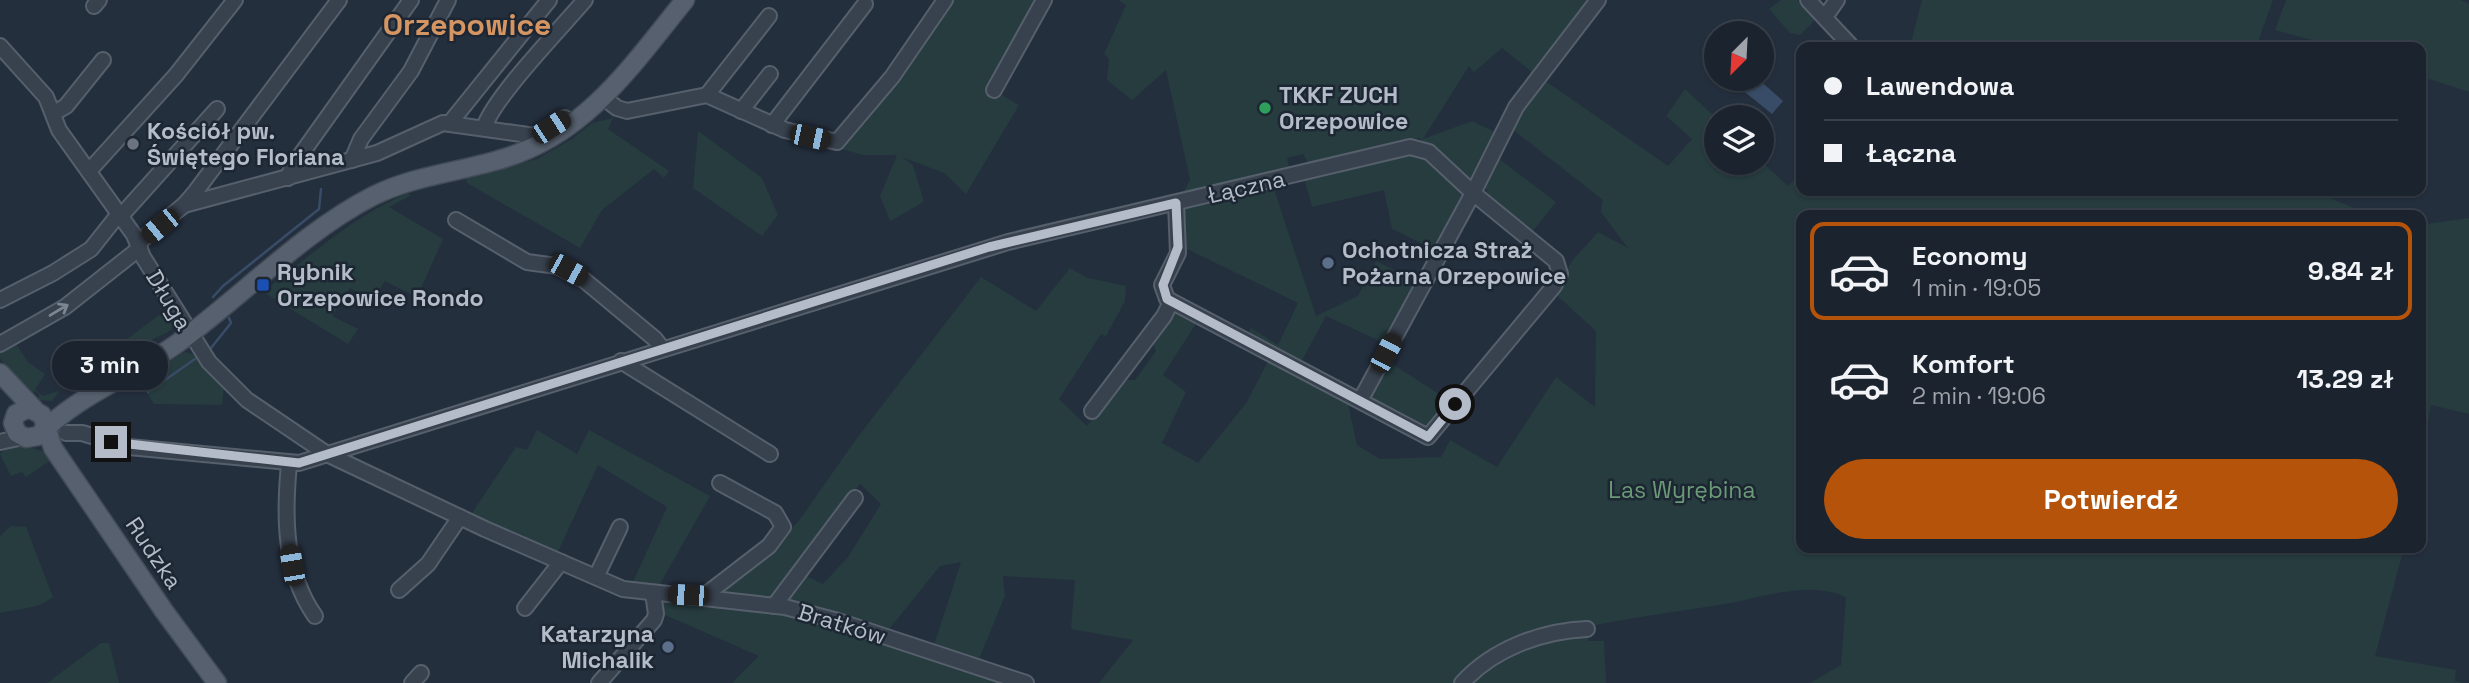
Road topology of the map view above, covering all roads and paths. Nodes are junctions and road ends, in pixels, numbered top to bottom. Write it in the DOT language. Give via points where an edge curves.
graph roads {
  1 [pos="235,0"];
  2 [pos="339,0"];
  3 [pos="411,0"];
  4 [pos="448,0"];
  5 [pos="549,0"];
  6 [pos="585,0"];
  7 [pos="685,0"];
  8 [pos="945,0"];
  9 [pos="1044,0"];
  10 [pos="1598,0"];
  11 [pos="1808,0"];
  12 [pos="1837,0"];
  13 [pos="865,4"];
  14 [pos="769,16"];
  15 [pos="1825,17"];
  16 [pos="1848,42"];
  17 [pos="0,46"];
  18 [pos="103,60"];
  19 [pos="770,74"];
  20 [pos="994,90"];
  21 [pos="707,95"];
  22 [pos="604,97"];
  23 [pos="217,108"];
  24 [pos="741,111"];
  25 [pos="54,113"];
  26 [pos="565,118"];
  27 [pos="450,123"];
  28 [pos="779,127"];
  29 [pos="484,128"];
  30 [pos="352,160"];
  31 [pos="89,171"];
  32 [pos="288,178"];
  33 [pos="1473,193"];
  34 [pos="1176,203"];
  35 [pos="184,205"];
  36 [pos="119,216"];
  37 [pos="456,220"];
  38 [pos="139,246"];
  39 [pos="0,300"];
  40 [pos="1171,302"];
  41 [pos="190,334"];
  42 [pos="0,344"];
  43 [pos="663,348"];
  44 [pos="621,361"];
  45 [pos="0,373"];
  46 [pos="1361,399"];
  47 [pos="1092,411"];
  48 [pos="28,423"];
  49 [pos="66,433"];
  50 [pos="0,440"];
  51 [pos="327,454"];
  52 [pos="770,454"];
  53 [pos="289,464"];
  54 [pos="720,483"];
  55 [pos="855,498"];
  56 [pos="460,517"];
  57 [pos="620,527"];
  58 [pos="561,562"];
  59 [pos="596,578"];
  60 [pos="399,590"];
  61 [pos="653,593"];
  62 [pos="704,596"];
  63 [pos="775,606"];
  64 [pos="526,608"];
  65 [pos="315,616"];
  66 [pos="1587,629"];
  67 [pos="217,683"];
  68 [pos="599,683"];
  69 [pos="1026,683"];
  70 [pos="1462,683"];
  1 -- 31 [label="street" via="176,75"];
  2 -- 35 [label="street"];
  3 -- 32 [label="street"];
  4 -- 30 [label="street" via="411,71 361,139"];
  5 -- 27 [label="street"];
  6 -- 29 [label="street" via="501,100"];
  7 -- 22 [label="main road"];
  8 -- 28 [label="street" via="892,77 837,142"];
  9 -- 20 [label="street"];
  10 -- 33 [label="street" via="1516,107"];
  11 -- 15 [label="street"];
  12 -- 15 [label="street"];
  13 -- 28 [label="street"];
  14 -- 21 [label="street"];
  15 -- 16 [label="street"];
  17 -- 25 [label="street, Długa" via="46,97"];
  18 -- 25 [label="street" via="66,106"];
  19 -- 24 [label="street"];
  21 -- 22 [label="street" via="627,111"];
  21 -- 24 [label="street"];
  22 -- 41 [label="main road" via="578,122 538,146 417,179 366,200"];
  23 -- 36 [label="street"];
  24 -- 28 [label="street"];
  25 -- 31 [label="street, Długa" via="59,130"];
  26 -- 29 [label="street" via="536,136"];
  27 -- 29 [label="street"];
  27 -- 30 [label="street"];
  30 -- 32 [label="street"];
  31 -- 36 [label="street, Długa"];
  32 -- 35 [label="street"];
  33 -- 34 [label="street, Łączna" via="1429,152 1415,147"];
  33 -- 46 [label="street"];
  33 -- 46 [label="street" via="1553,256 1560,270 1557,282 1428,437"];
  34 -- 40 [label="street" via="1178,253 1162,289"];
  34 -- 43 [label="street, Łączna" via="1008,242"];
  35 -- 38 [label="street"];
  36 -- 38 [label="street, Długa"];
  36 -- 39 [label="street" via="91,249"];
  37 -- 43 [label="street" via="527,262 557,266 584,279"];
  38 -- 41 [label="street, Długa"];
  42 -- 38 [label="street, one-way" via="74,301"];
  40 -- 46 [label="street"];
  40 -- 47 [label="street"];
  41 -- 48 [label="main road" via="134,371"];
  41 -- 51 [label="street, Długa" via="239,394"];
  43 -- 44 [label="street, Łączna"];
  44 -- 51 [label="street, Łączna"];
  44 -- 52 [label="street"];
  45 -- 48 [label="main road, Rudzka"];
  48 -- 50 [label="street"];
  48 -- 67 [label="main road, Rudzka" via="53,448"];
  49 -- 53 [label="street, Łączna" via="129,447"];
  51 -- 53 [label="street, Łączna"];
  51 -- 56 [label="street, Bratków"];
  53 -- 65 [label="street" via="287,521 292,565 299,590"];
  54 -- 62 [label="street" via="775,513 783,527 769,547"];
  55 -- 63 [label="street"];
  56 -- 58 [label="street, Bratków"];
  56 -- 60 [label="street" via="428,564"];
  57 -- 59 [label="street"];
  58 -- 59 [label="street, Bratków"];
  58 -- 64 [label="street"];
  59 -- 61 [label="street, Bratków" via="623,589"];
  61 -- 62 [label="street, Bratków"];
  61 -- 68 [label="street" via="654,620"];
  62 -- 63 [label="street, Bratków"];
  63 -- 69 [label="street, Bratków" via="838,621"];
  66 -- 70 [label="street" via="1509,648 1485,661"];
}
